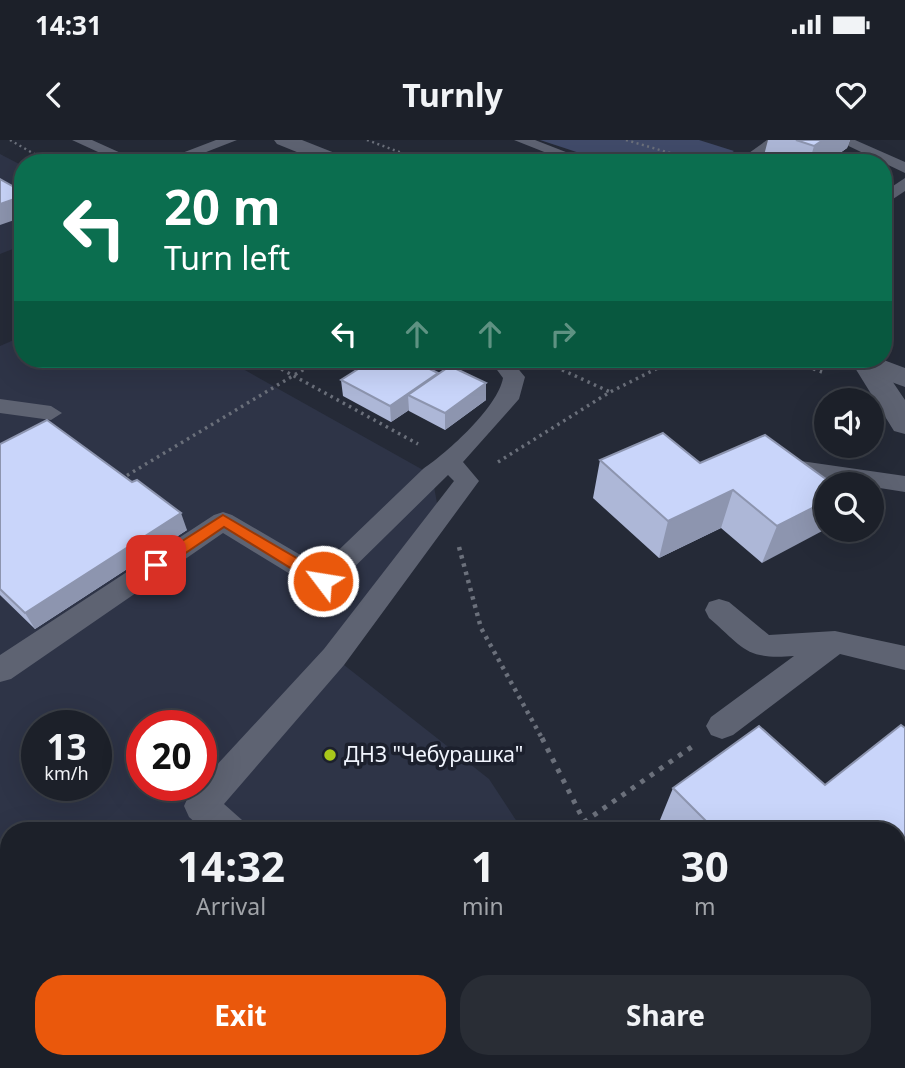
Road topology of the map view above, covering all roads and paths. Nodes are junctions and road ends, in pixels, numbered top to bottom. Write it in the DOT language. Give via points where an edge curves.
graph roads {
  1 [pos="10,140"];
  2 [pos="79,140"];
  3 [pos="230,140"];
  4 [pos="284,140"];
  5 [pos="368,140"];
  6 [pos="521,140"];
  7 [pos="625,140"];
  8 [pos="778,140"];
  9 [pos="843,140"];
  10 [pos="34,154"];
  11 [pos="114,154"];
  12 [pos="189,154"];
  13 [pos="320,154"];
  14 [pos="405,154"];
  15 [pos="561,154"];
  16 [pos="673,154"];
  17 [pos="756,154"];
  18 [pos="874,154"];
  19 [pos="278,368"];
  20 [pos="306,368"];
  21 [pos="506,368"];
  22 [pos="558,368"];
  23 [pos="658,368"];
  24 [pos="865,368"];
  25 [pos="879,368"];
  26 [pos="292,376"];
  27 [pos="905,378"];
  28 [pos="610,392"];
  29 [pos="0,406"];
  30 [pos="51,413"];
  31 [pos="905,424"];
  32 [pos="758,463"];
  33 [pos="458,471"];
  34 [pos="116,482"];
  35 [pos="905,484"];
  36 [pos="719,610"];
  37 [pos="835,642"];
  38 [pos="905,658"];
  39 [pos="0,670"];
  40 [pos="722,726"];
  41 [pos="220,822"];
  42 [pos="584,822"];
  1 -- 10 [label="path"];
  2 -- 11 [label="lane"];
  3 -- 12 [label="lane"];
  4 -- 13 [label="street"];
  5 -- 14 [label="path"];
  6 -- 15 [label="lane"];
  7 -- 16 [label="path"];
  8 -- 17 [label="lane"];
  9 -- 18 [label="lane"];
  19 -- 26 [label="path"];
  20 -- 26 [label="path"];
  21 -- 33 [label="lane" via="514,377 511,394"];
  22 -- 28 [label="path"];
  23 -- 28 [label="path"];
  24 -- 31 [label="street"];
  25 -- 27 [label="street"];
  26 -- 33 [label="path"];
  26 -- 34 [label="path"];
  28 -- 33 [label="path"];
  29 -- 30 [label="lane"];
  32 -- 35 [label="lane"];
  33 -- 39 [label="lane" via="432,475 323,581 223,520"];
  33 -- 41 [label="lane" via="334,657 201,806"];
  33 -- 42 [label="path" via="458,545 481,628"];
  36 -- 37 [label="lane" via="763,647"];
  37 -- 38 [label="lane"];
  37 -- 40 [label="lane"];
  40 -- 42 [label="path"];
}
